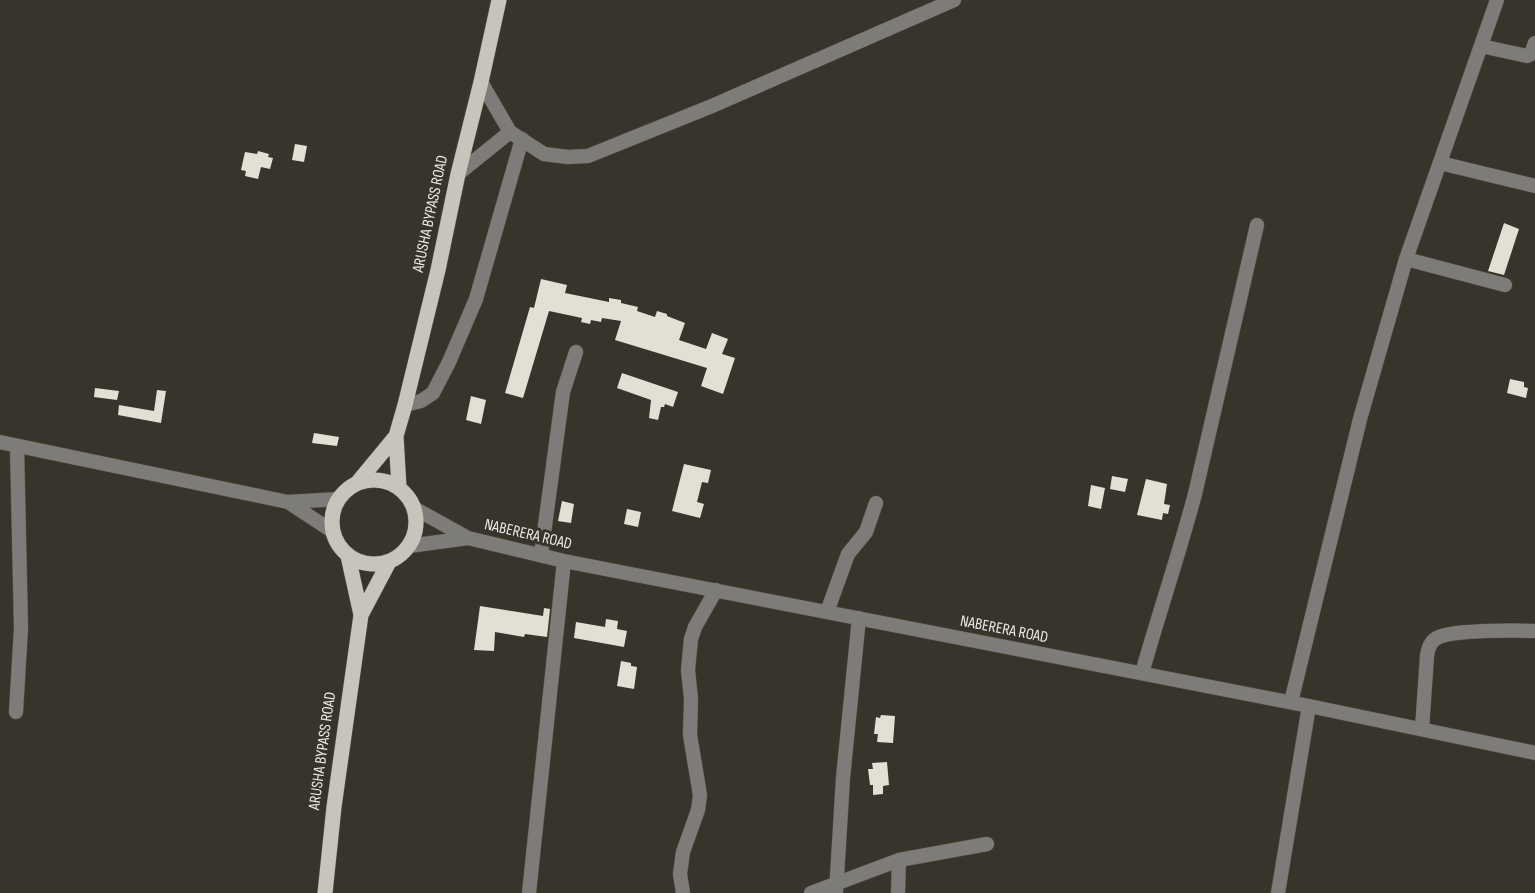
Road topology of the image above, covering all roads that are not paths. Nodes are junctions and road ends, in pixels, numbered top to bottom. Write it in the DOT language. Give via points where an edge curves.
graph roads {
  1 [pos="499,0"];
  2 [pos="954,0"];
  3 [pos="1497,0"];
  4 [pos="1535,43"];
  5 [pos="1481,46"];
  6 [pos="481,82"];
  7 [pos="510,132"];
  8 [pos="522,140"];
  9 [pos="1440,164"];
  10 [pos="458,174"];
  11 [pos="1535,186"];
  12 [pos="1257,225"];
  13 [pos="1406,259"];
  14 [pos="1505,285"];
  15 [pos="576,352"];
  16 [pos="405,405"];
  17 [pos="396,436"];
  18 [pos="0,442"];
  19 [pos="17,446"];
  20 [pos="358,482"];
  21 [pos="399,487"];
  22 [pos="338,499"];
  23 [pos="288,502"];
  24 [pos="876,503"];
  25 [pos="414,508"];
  26 [pos="332,531"];
  27 [pos="468,538"];
  28 [pos="409,546"];
  29 [pos="541,555"];
  30 [pos="348,556"];
  31 [pos="564,561"];
  32 [pos="389,562"];
  33 [pos="716,590"];
  34 [pos="827,612"];
  35 [pos="360,615"];
  36 [pos="859,618"];
  37 [pos="1535,631"];
  38 [pos="1142,673"];
  39 [pos="1291,702"];
  40 [pos="1309,706"];
  41 [pos="16,712"];
  42 [pos="1422,729"];
  43 [pos="1535,753"];
  44 [pos="987,844"];
  45 [pos="898,860"];
  46 [pos="836,889"];
  47 [pos="325,893"];
  48 [pos="529,893"];
  49 [pos="683,893"];
  50 [pos="811,893"];
  51 [pos="898,893"];
  52 [pos="1278,893"];
  1 -- 6 [label="main road, ARUSHA BYPASS ROAD"];
  2 -- 8 [label="street" via="599,153 543,154"];
  3 -- 5 [label="street"];
  4 -- 5 [label="street" via="1527,56"];
  5 -- 9 [label="street"];
  6 -- 7 [label="street"];
  6 -- 10 [label="main road, ARUSHA BYPASS ROAD"];
  7 -- 8 [label="street"];
  7 -- 10 [label="street"];
  8 -- 16 [label="street" via="476,299 449,362 433,393"];
  9 -- 11 [label="street"];
  9 -- 13 [label="street"];
  10 -- 16 [label="main road, ARUSHA BYPASS ROAD"];
  12 -- 38 [label="street" via="1196,494"];
  13 -- 14 [label="street"];
  13 -- 39 [label="street" via="1358,430"];
  15 -- 29 [label="street" via="563,392"];
  16 -- 17 [label="main road, ARUSHA BYPASS ROAD"];
  17 -- 20 [label="main road, ARUSHA BYPASS ROAD"];
  17 -- 21 [label="main road, ARUSHA BYPASS ROAD"];
  18 -- 19 [label="street"];
  19 -- 23 [label="street"];
  19 -- 41 [label="street" via="21,628"];
  20 -- 21 [label="main road" via="386,480"];
  20 -- 22 [label="main road, ARUSHA BYPASS ROAD"];
  21 -- 25 [label="main road"];
  22 -- 23 [label="street"];
  22 -- 26 [label="main road" via="333,509"];
  23 -- 26 [label="street"];
  24 -- 34 [label="street" via="866,531 848,554"];
  25 -- 27 [label="street, NABERERA ROAD"];
  25 -- 28 [label="main road" via="415,534"];
  26 -- 30 [label="main road, ARUSHA BYPASS ROAD"];
  27 -- 28 [label="street, NABERERA ROAD"];
  27 -- 29 [label="street, NABERERA ROAD"];
  28 -- 32 [label="main road, ARUSHA BYPASS ROAD"];
  29 -- 31 [label="street, NABERERA ROAD"];
  30 -- 32 [label="main road" via="375,565"];
  30 -- 35 [label="main road, ARUSHA BYPASS ROAD"];
  31 -- 33 [label="street, NABERERA ROAD"];
  31 -- 48 [label="street"];
  32 -- 35 [label="main road, ARUSHA BYPASS ROAD"];
  33 -- 34 [label="street, NABERERA ROAD"];
  33 -- 49 [label="street" via="691,639 690,735 700,795 682,852"];
  34 -- 36 [label="street, NABERERA ROAD"];
  35 -- 47 [label="main road, ARUSHA BYPASS ROAD"];
  36 -- 38 [label="street, NABERERA ROAD"];
  36 -- 46 [label="street"];
  37 -- 42 [label="street" via="1450,634 1434,640 1428,647"];
  38 -- 39 [label="street, NABERERA ROAD"];
  39 -- 40 [label="street, NABERERA ROAD"];
  40 -- 42 [label="street, NABERERA ROAD"];
  40 -- 52 [label="street"];
  42 -- 43 [label="street, NABERERA ROAD"];
  44 -- 45 [label="street"];
  45 -- 46 [label="street"];
  45 -- 51 [label="street"];
  46 -- 50 [label="street"];
}
